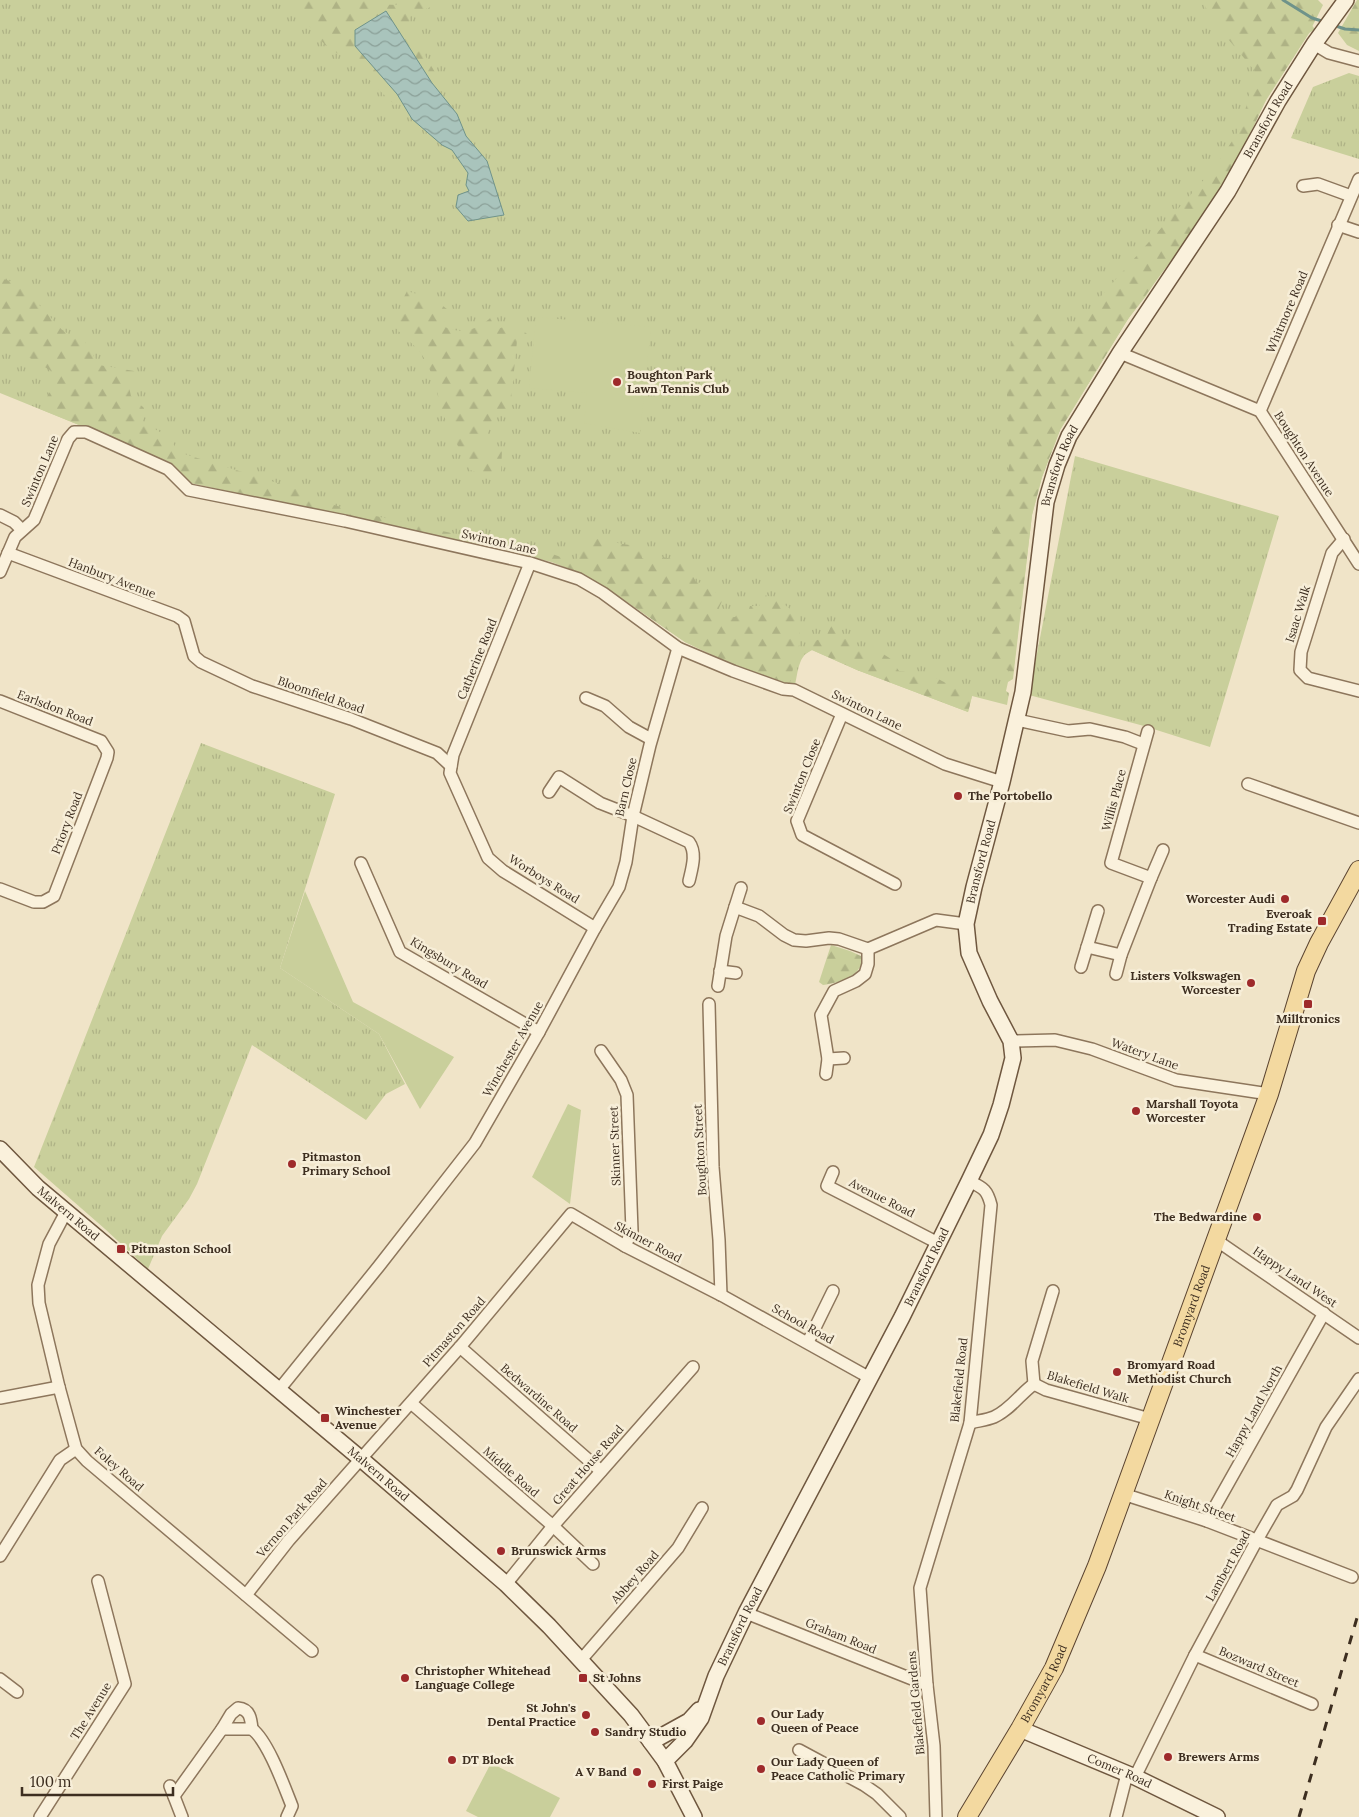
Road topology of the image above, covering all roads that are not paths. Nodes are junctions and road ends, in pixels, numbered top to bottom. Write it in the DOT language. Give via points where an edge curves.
graph roads {
  1 [pos="1342,5"];
  2 [pos="1318,39"];
  3 [pos="1359,61"];
  4 [pos="1359,179"];
  5 [pos="1303,186"];
  6 [pos="1351,196"];
  7 [pos="1338,224"];
  8 [pos="1359,232"];
  9 [pos="1120,353"];
  10 [pos="1260,411"];
  11 [pos="0,515"];
  12 [pos="22,530"];
  13 [pos="1344,539"];
  14 [pos="8,553"];
  15 [pos="530,563"];
  16 [pos="1359,564"];
  17 [pos="0,572"];
  18 [pos="190,644"];
  19 [pos="678,648"];
  20 [pos="1359,691"];
  21 [pos="586,698"];
  22 [pos="0,701"];
  23 [pos="842,714"];
  24 [pos="1017,720"];
  25 [pos="1148,731"];
  26 [pos="651,739"];
  27 [pos="101,741"];
  28 [pos="1143,744"];
  29 [pos="451,766"];
  30 [pos="1002,782"];
  31 [pos="1248,784"];
  32 [pos="549,792"];
  33 [pos="633,816"];
  34 [pos="1359,823"];
  35 [pos="1163,850"];
  36 [pos="361,863"];
  37 [pos="1359,870"];
  38 [pos="1151,878"];
  39 [pos="689,881"];
  40 [pos="895,884"];
  41 [pos="741,888"];
  42 [pos="0,889"];
  43 [pos="735,907"];
  44 [pos="1098,911"];
  45 [pos="966,924"];
  46 [pos="595,928"];
  47 [pos="1087,947"];
  48 [pos="868,949"];
  49 [pos="1122,955"];
  50 [pos="1081,967"];
  51 [pos="720,972"];
  52 [pos="736,973"];
  53 [pos="1116,974"];
  54 [pos="718,986"];
  55 [pos="709,1004"];
  56 [pos="539,1032"];
  57 [pos="1012,1041"];
  58 [pos="601,1051"];
  59 [pos="844,1058"];
  60 [pos="828,1059"];
  61 [pos="826,1074"];
  62 [pos="1269,1094"];
  63 [pos="0,1149"];
  64 [pos="833,1172"];
  65 [pos="969,1181"];
  66 [pos="66,1212"];
  67 [pos="566,1221"];
  68 [pos="1216,1240"];
  69 [pos="938,1243"];
  70 [pos="625,1246"];
  71 [pos="833,1291"];
  72 [pos="1053,1291"];
  73 [pos="722,1294"];
  74 [pos="1324,1313"];
  75 [pos="1359,1338"];
  76 [pos="808,1342"];
  77 [pos="460,1347"];
  78 [pos="693,1367"];
  79 [pos="870,1378"];
  80 [pos="1359,1379"];
  81 [pos="1034,1384"];
  82 [pos="59,1387"];
  83 [pos="278,1391"];
  84 [pos="0,1398"];
  85 [pos="410,1403"];
  86 [pos="1150,1419"];
  87 [pos="970,1423"];
  88 [pos="76,1449"];
  89 [pos="361,1459"];
  90 [pos="601,1471"];
  91 [pos="1123,1494"];
  92 [pos="702,1508"];
  93 [pos="1207,1521"];
  94 [pos="553,1526"];
  95 [pos="1257,1540"];
  96 [pos="0,1556"];
  97 [pos="592,1564"];
  98 [pos="1352,1577"];
  99 [pos="98,1581"];
  100 [pos="506,1584"];
  101 [pos="920,1588"];
  102 [pos="246,1595"];
  103 [pos="746,1613"];
  104 [pos="312,1650"];
  105 [pos="1195,1655"];
  106 [pos="581,1660"];
  107 [pos="0,1679"];
  108 [pos="927,1685"];
  109 [pos="17,1692"];
  110 [pos="707,1702"];
  111 [pos="1312,1704"];
  112 [pos="222,1729"];
  113 [pos="252,1729"];
  114 [pos="1020,1729"];
  115 [pos="651,1742"];
  116 [pos="799,1750"];
  117 [pos="665,1761"];
  118 [pos="1131,1775"];
  119 [pos="40,1817"];
  120 [pos="182,1817"];
  121 [pos="287,1817"];
  122 [pos="694,1817"];
  123 [pos="900,1817"];
  124 [pos="936,1817"];
  125 [pos="967,1817"];
  126 [pos="1116,1817"];
  127 [pos="1217,1817"];
  1 -- 2 [label="main road, Bransford Road"];
  2 -- 3 [label="street" via="1329,53"];
  2 -- 9 [label="main road, Bransford Road" via="1278,101 1228,192"];
  4 -- 6 [label="street, Whitmore Road"];
  5 -- 6 [label="street" via="1318,184"];
  6 -- 7 [label="street, Whitmore Road"];
  7 -- 8 [label="street"];
  7 -- 10 [label="street, Whitmore Road"];
  9 -- 10 [label="street, Boughton Avenue"];
  9 -- 24 [label="main road, Bransford Road" via="1069,436 1046,502"];
  10 -- 13 [label="street, Boughton Avenue"];
  11 -- 12 [label="street"];
  12 -- 14 [label="street, Swinton Lane"];
  12 -- 15 [label="street, Swinton Lane" via="34,520 68,439 74,432 86,432 168,468 189,490"];
  13 -- 16 [label="street, Boughton Avenue"];
  13 -- 20 [label="street, Isaac Walk" via="1332,554 1301,652 1300,670 1308,678"];
  14 -- 17 [label="street, Swinton Lane"];
  14 -- 18 [label="street, Hanbury Avenue" via="177,616 184,621"];
  15 -- 19 [label="street, Swinton Lane" via="578,579 603,593"];
  15 -- 29 [label="street, Catherine Road"];
  18 -- 29 [label="street, Bloomfield Road" via="194,656 201,662 252,686 351,719 437,753"];
  19 -- 23 [label="street, Swinton Lane" via="733,671 794,690"];
  19 -- 26 [label="street, Barn Close"];
  21 -- 26 [label="street" via="605,706"];
  22 -- 27 [label="street, Earlsdon Road"];
  23 -- 30 [label="street, Swinton Lane" via="945,764"];
  23 -- 40 [label="street, Swinton Close" via="797,821 798,827 802,835"];
  24 -- 28 [label="street" via="1068,732 1090,729 1125,736"];
  24 -- 30 [label="main road, Bransford Road"];
  25 -- 28 [label="street, Willis Place"];
  26 -- 33 [label="street, Barn Close"];
  27 -- 42 [label="street, Priory Road" via="108,752 107,758 54,896 43,902 34,902"];
  28 -- 38 [label="street, Willis Place" via="1111,863"];
  29 -- 46 [label="street, Worboys Road" via="450,773 488,858 503,871"];
  30 -- 45 [label="main road, Bransford Road"];
  31 -- 34 [label="street"];
  32 -- 33 [label="street" via="559,777 600,803"];
  33 -- 39 [label="street" via="689,842 694,862"];
  33 -- 46 [label="street, Barn Close" via="619,888"];
  35 -- 38 [label="street"];
  36 -- 56 [label="street, Kingsbury Road" via="400,952"];
  37 -- 62 [label="main road, Bromyard Road" via="1306,971"];
  38 -- 49 [label="street"];
  41 -- 43 [label="street"];
  43 -- 48 [label="street" via="759,916 794,940 839,939"];
  43 -- 51 [label="street"];
  44 -- 47 [label="street"];
  45 -- 48 [label="street" via="936,920"];
  45 -- 57 [label="main road, Bransford Road" via="969,953"];
  46 -- 56 [label="street, Winchester Avenue"];
  47 -- 49 [label="street"];
  47 -- 50 [label="street"];
  48 -- 60 [label="street" via="865,974 834,991 821,1015"];
  49 -- 53 [label="street"];
  51 -- 52 [label="street"];
  51 -- 54 [label="street"];
  55 -- 73 [label="street, Boughton Street" via="712,1167"];
  56 -- 83 [label="street, Winchester Avenue" via="475,1143"];
  57 -- 62 [label="street, Watery Lane" via="1055,1040 1100,1052 1176,1080"];
  57 -- 65 [label="main road, Bransford Road" via="1013,1058 1001,1105"];
  58 -- 70 [label="street, Skinner Street" via="627,1094 632,1231"];
  59 -- 60 [label="street"];
  60 -- 61 [label="street"];
  62 -- 68 [label="main road, Bromyard Road"];
  63 -- 66 [label="main road, Malvern Road"];
  64 -- 69 [label="street, Avenue Road" via="827,1186"];
  65 -- 69 [label="main road, Bransford Road"];
  65 -- 87 [label="street, Blakefield Road" via="984,1188 991,1205"];
  66 -- 82 [label="street, Foley Road" via="48,1244 38,1285 39,1303"];
  66 -- 83 [label="main road, Malvern Road"];
  67 -- 70 [label="street, Skinner Road" via="571,1214"];
  67 -- 77 [label="street, Pitmaston Road"];
  68 -- 74 [label="street, Happy Land West"];
  68 -- 86 [label="main road, Bromyard Road"];
  69 -- 79 [label="main road, Bransford Road"];
  70 -- 73 [label="street, Skinner Road"];
  71 -- 76 [label="street"];
  72 -- 81 [label="street" via="1032,1361"];
  73 -- 76 [label="street, School Road"];
  74 -- 75 [label="street, Happy Land West"];
  74 -- 93 [label="street, Happy Land North"];
  76 -- 79 [label="street, School Road"];
  77 -- 85 [label="street, Pitmaston Road"];
  77 -- 90 [label="street, Bedwardine Road"];
  78 -- 90 [label="street, Great House Road"];
  79 -- 103 [label="main road, Bransford Road"];
  80 -- 95 [label="street, Lambert Road" via="1326,1427 1297,1490 1277,1505"];
  81 -- 86 [label="street, Blakefield Walk"];
  81 -- 87 [label="street, Blakefield Walk" via="993,1417"];
  82 -- 84 [label="street"];
  82 -- 88 [label="street, Foley Road"];
  83 -- 89 [label="main road, Malvern Road"];
  85 -- 89 [label="street, Pitmaston Road"];
  85 -- 94 [label="street, Middle Road"];
  86 -- 91 [label="main road, Bromyard Road"];
  87 -- 101 [label="street, Blakefield Road"];
  88 -- 96 [label="street" via="60,1460"];
  88 -- 102 [label="street, Foley Road"];
  89 -- 100 [label="main road, Malvern Road"];
  89 -- 102 [label="street, Vernon Park Road" via="289,1540"];
  90 -- 94 [label="street, Great House Road"];
  91 -- 93 [label="street, Knight Street"];
  91 -- 114 [label="main road, Bromyard Road" via="1060,1652"];
  92 -- 106 [label="street, Abbey Road" via="678,1548"];
  93 -- 95 [label="street, Knight Street"];
  94 -- 97 [label="street, Middle Road"];
  94 -- 100 [label="street, Great House Road"];
  95 -- 98 [label="street, Knight Street"];
  95 -- 105 [label="street, Lambert Road"];
  99 -- 119 [label="street, The Avenue" via="125,1684"];
  100 -- 106 [label="main road, Malvern Road"];
  101 -- 108 [label="street, Blakefield Gardens"];
  102 -- 104 [label="street, Foley Road"];
  103 -- 108 [label="street, Graham Road"];
  103 -- 110 [label="main road, Bransford Road"];
  105 -- 111 [label="street, Bozward Street"];
  105 -- 118 [label="street, Lambert Road"];
  106 -- 115 [label="main road, Malvern Road"];
  107 -- 109 [label="street"];
  108 -- 124 [label="street, Blakefield Gardens" via="934,1746"];
  110 -- 115 [label="main road, Bransford Road" via="689,1721"];
  110 -- 117 [label="main road, Bransford Road" via="686,1741"];
  112 -- 113 [label="street"];
  112 -- 113 [label="street" via="238,1708 248,1712"];
  112 -- 120 [label="street" via="172,1791"];
  113 -- 121 [label="street" via="259,1734 280,1774 292,1806"];
  114 -- 118 [label="main road, Comer Road"];
  114 -- 125 [label="main road, Bromyard Road"];
  115 -- 117 [label="main road, Malvern Road"];
  116 -- 123 [label="street" via="864,1785"];
  117 -- 122 [label="main road, Malvern Road"];
  118 -- 126 [label="street, Lambert Road"];
  118 -- 127 [label="main road, Comer Road"];
}
